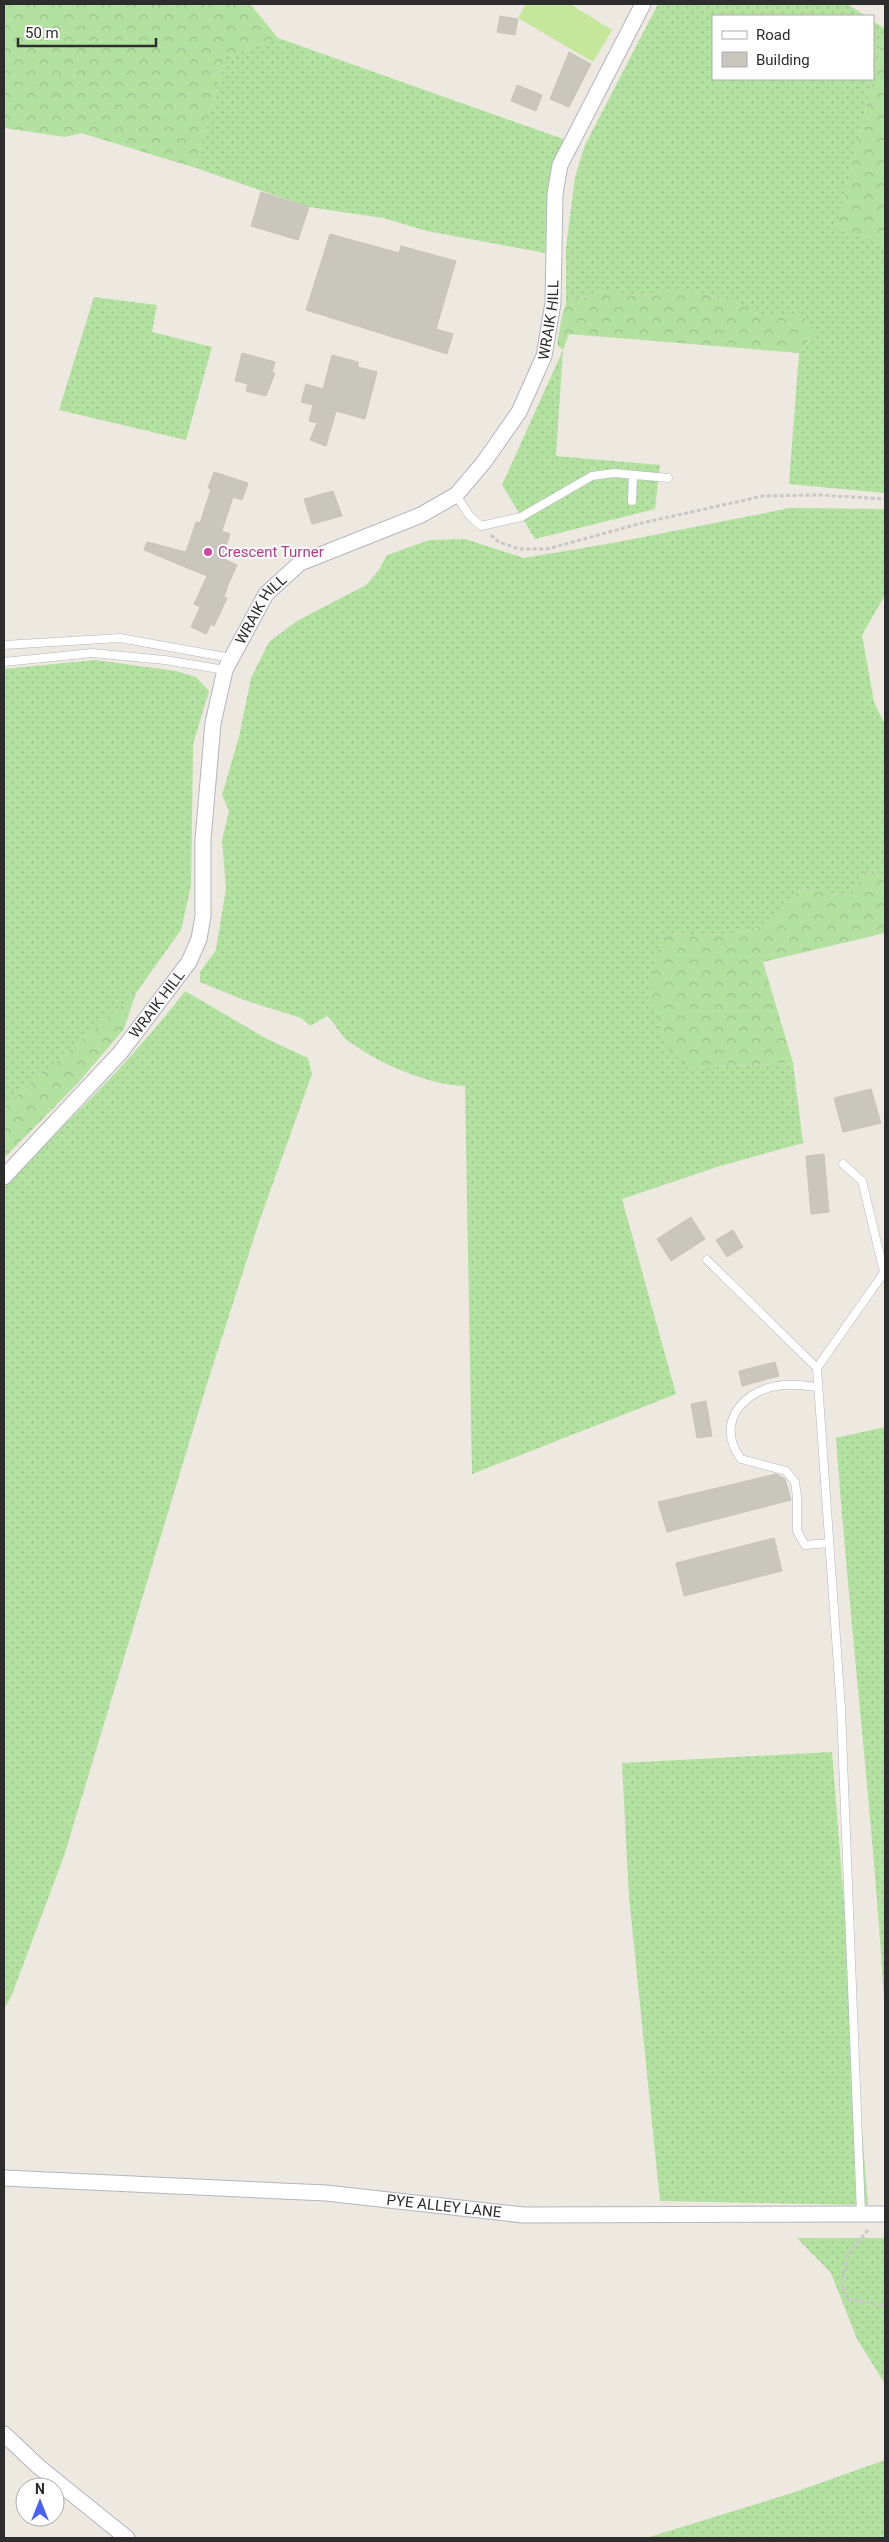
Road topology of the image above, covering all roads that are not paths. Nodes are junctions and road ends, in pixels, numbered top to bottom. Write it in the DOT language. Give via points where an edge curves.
graph roads {
  1 [pos="642,4"];
  2 [pos="633,475"];
  3 [pos="668,478"];
  4 [pos="456,495"];
  5 [pos="632,501"];
  6 [pos="4,645"];
  7 [pos="4,662"];
  8 [pos="228,664"];
  9 [pos="843,1164"];
  10 [pos="4,1177"];
  11 [pos="707,1260"];
  12 [pos="885,1271"];
  13 [pos="817,1368"];
  14 [pos="818,1387"];
  15 [pos="829,1543"];
  16 [pos="4,2178"];
  17 [pos="874,2214"];
  18 [pos="4,2434"];
  19 [pos="127,2538"];
  1 -- 4 [label="street, WRAIK HILL" via="560,165 555,194 553,303 544,356 519,412"];
  2 -- 3 [label="lane"];
  2 -- 4 [label="lane" via="592,476 521,517 481,526"];
  2 -- 5 [label="lane"];
  4 -- 8 [label="street, WRAIK HILL" via="421,515 300,563 266,594"];
  6 -- 8 [label="lane" via="120,638"];
  7 -- 8 [label="lane" via="92,652"];
  8 -- 10 [label="street, WRAIK HILL" via="213,723 202,840 203,916 200,939 189,962 120,1053"];
  9 -- 12 [label="lane" via="862,1182"];
  11 -- 13 [label="lane"];
  12 -- 13 [label="lane"];
  13 -- 14 [label="lane"];
  14 -- 15 [label="lane"];
  14 -- 15 [label="lane" via="783,1385 750,1397 738,1407 731,1423 731,1442 741,1459 786,1471 795,1482 797,1531 805,1545"];
  15 -- 17 [label="lane"];
  16 -- 17 [label="street, PYE ALLEY LANE" via="326,2193 523,2215"];
  18 -- 19 [label="street" via="39,2467"];
}
